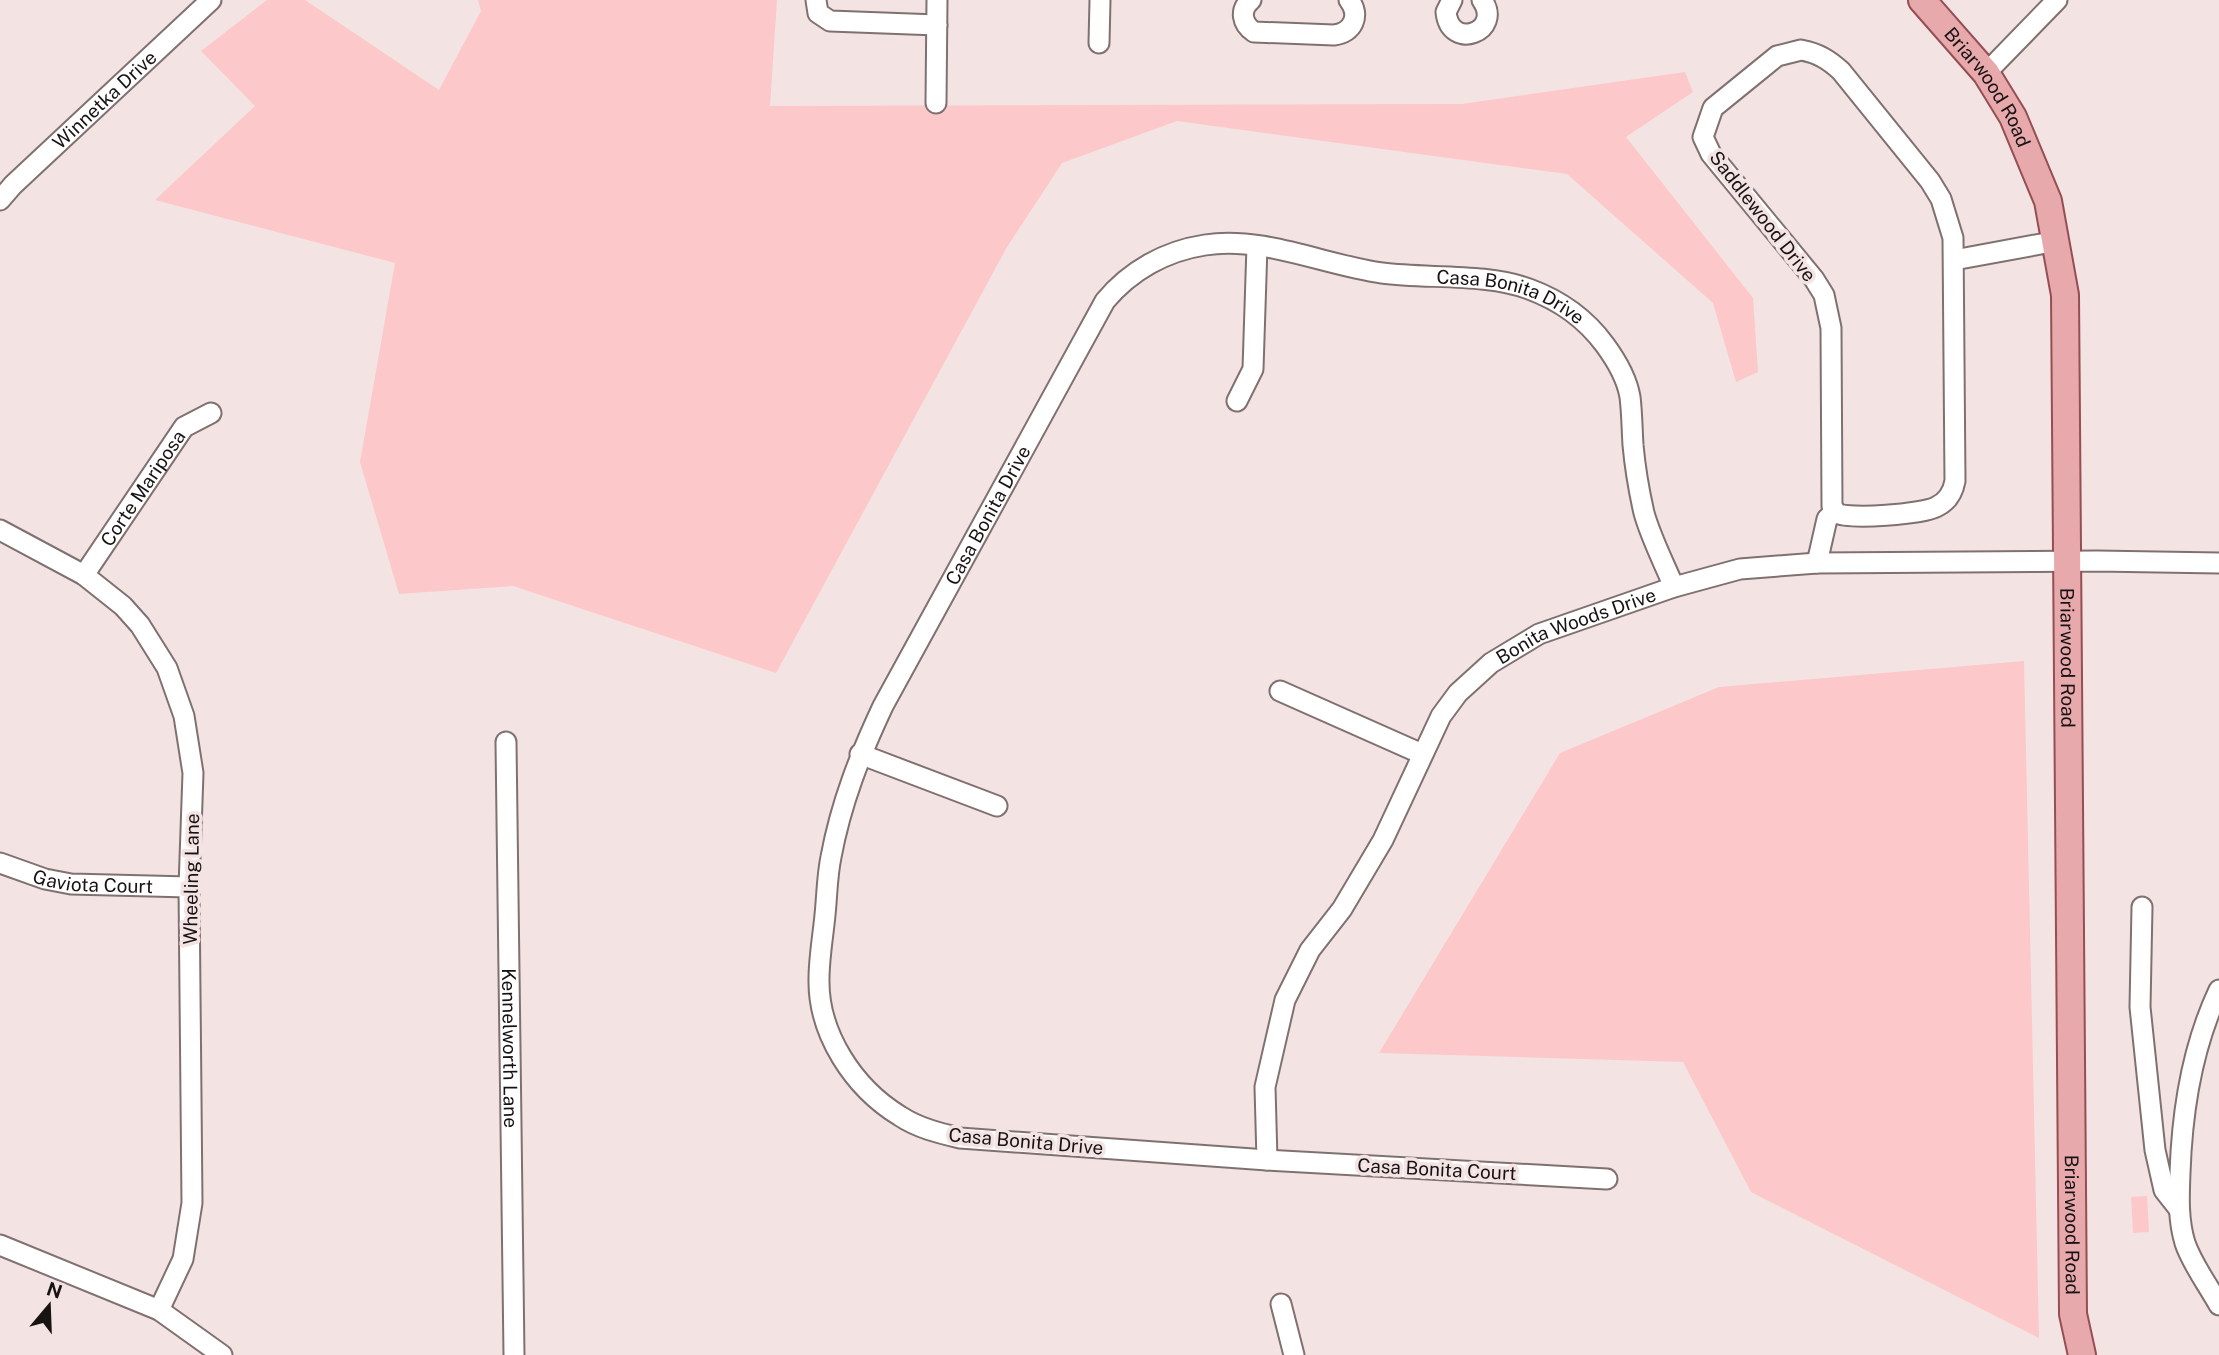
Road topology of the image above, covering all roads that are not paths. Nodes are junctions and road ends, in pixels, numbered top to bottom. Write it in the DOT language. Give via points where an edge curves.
graph roads {
  1 [pos="211,0"];
  2 [pos="816,0"];
  3 [pos="937,0"];
  4 [pos="1100,0"];
  5 [pos="1251,0"];
  6 [pos="1349,0"];
  7 [pos="1451,0"];
  8 [pos="1482,0"];
  9 [pos="1922,0"];
  10 [pos="2057,0"];
  11 [pos="937,25"];
  12 [pos="1099,43"];
  13 [pos="1986,73"];
  14 [pos="936,103"];
  15 [pos="0,200"];
  16 [pos="2057,241"];
  17 [pos="1258,246"];
  18 [pos="1954,260"];
  19 [pos="1237,401"];
  20 [pos="211,413"];
  21 [pos="1835,510"];
  22 [pos="0,530"];
  23 [pos="2067,562"];
  24 [pos="2219,562"];
  25 [pos="1817,563"];
  26 [pos="84,575"];
  27 [pos="1674,587"];
  28 [pos="1280,691"];
  29 [pos="506,742"];
  30 [pos="860,754"];
  31 [pos="1422,754"];
  32 [pos="997,806"];
  33 [pos="0,863"];
  34 [pos="189,887"];
  35 [pos="2142,907"];
  36 [pos="2219,990"];
  37 [pos="1267,1160"];
  38 [pos="1607,1179"];
  39 [pos="2179,1209"];
  40 [pos="0,1245"];
  41 [pos="1281,1304"];
  42 [pos="2219,1305"];
  43 [pos="159,1310"];
  44 [pos="222,1355"];
  45 [pos="514,1355"];
  46 [pos="1294,1355"];
  47 [pos="2082,1355"];
  1 -- 15 [label="street, Winnetka Drive"];
  2 -- 11 [label="street" via="818,13 830,21"];
  3 -- 11 [label="street"];
  4 -- 12 [label="street"];
  5 -- 6 [label="street" via="1243,19 1254,32 1334,35 1346,31 1354,21"];
  7 -- 8 [label="street" via="1446,12 1450,26 1468,35 1485,23 1487,9"];
  9 -- 13 [label="main road, Briarwood Road"];
  10 -- 13 [label="street"];
  11 -- 14 [label="street"];
  13 -- 16 [label="main road, Briarwood Road" via="2023,139 2048,201"];
  16 -- 18 [label="street"];
  16 -- 23 [label="main road, Briarwood Road" via="2065,295"];
  17 -- 19 [label="street" via="1253,369"];
  17 -- 27 [label="street, Casa Bonita Drive" via="1380,273 1508,283 1546,296 1580,318 1605,346 1627,387 1645,515"];
  17 -- 30 [label="street, Casa Bonita Drive" via="1204,245 1167,256 1132,275 1105,301"];
  18 -- 21 [label="street, Saddlewood Drive" via="1954,489 1945,502 1930,509 1849,517"];
  18 -- 21 [label="street, Saddlewood Drive" via="1949,222 1930,181 1827,59 1801,50 1777,55 1713,108 1703,137 1711,154 1824,295 1831,328"];
  20 -- 26 [label="street, Corte Mariposa" via="184,427"];
  21 -- 25 [label="street" via="1827,519"];
  22 -- 26 [label="street, Wheeling Lane"];
  23 -- 24 [label="street, Bonita Woods Drive"];
  23 -- 25 [label="street, Bonita Woods Drive"];
  23 -- 47 [label="main road, Briarwood Road" via="2073,1314"];
  25 -- 27 [label="street, Bonita Woods Drive" via="1740,569"];
  26 -- 34 [label="street, Wheeling Lane" via="140,625 177,691 193,773"];
  27 -- 31 [label="street, Bonita Woods Drive" via="1539,634 1491,663 1458,693"];
  28 -- 31 [label="street"];
  29 -- 45 [label="street, Kennelworth Lane"];
  30 -- 32 [label="street"];
  30 -- 37 [label="street, Casa Bonita Drive" via="830,859 818,981 832,1040 868,1091 919,1126 960,1138"];
  31 -- 37 [label="street, Bonita Woods Drive" via="1383,840 1342,909 1310,950 1284,1000 1265,1087"];
  33 -- 34 [label="street, Gaviota Court" via="71,884"];
  34 -- 43 [label="street, Wheeling Lane" via="192,1203 183,1259"];
  35 -- 39 [label="street" via="2140,1007 2155,1150 2164,1190"];
  36 -- 39 [label="street" via="2185,1100"];
  37 -- 38 [label="street, Casa Bonita Court"];
  39 -- 42 [label="street" via="2186,1244"];
  40 -- 43 [label="street"];
  41 -- 46 [label="street"];
  43 -- 44 [label="street"];
}
